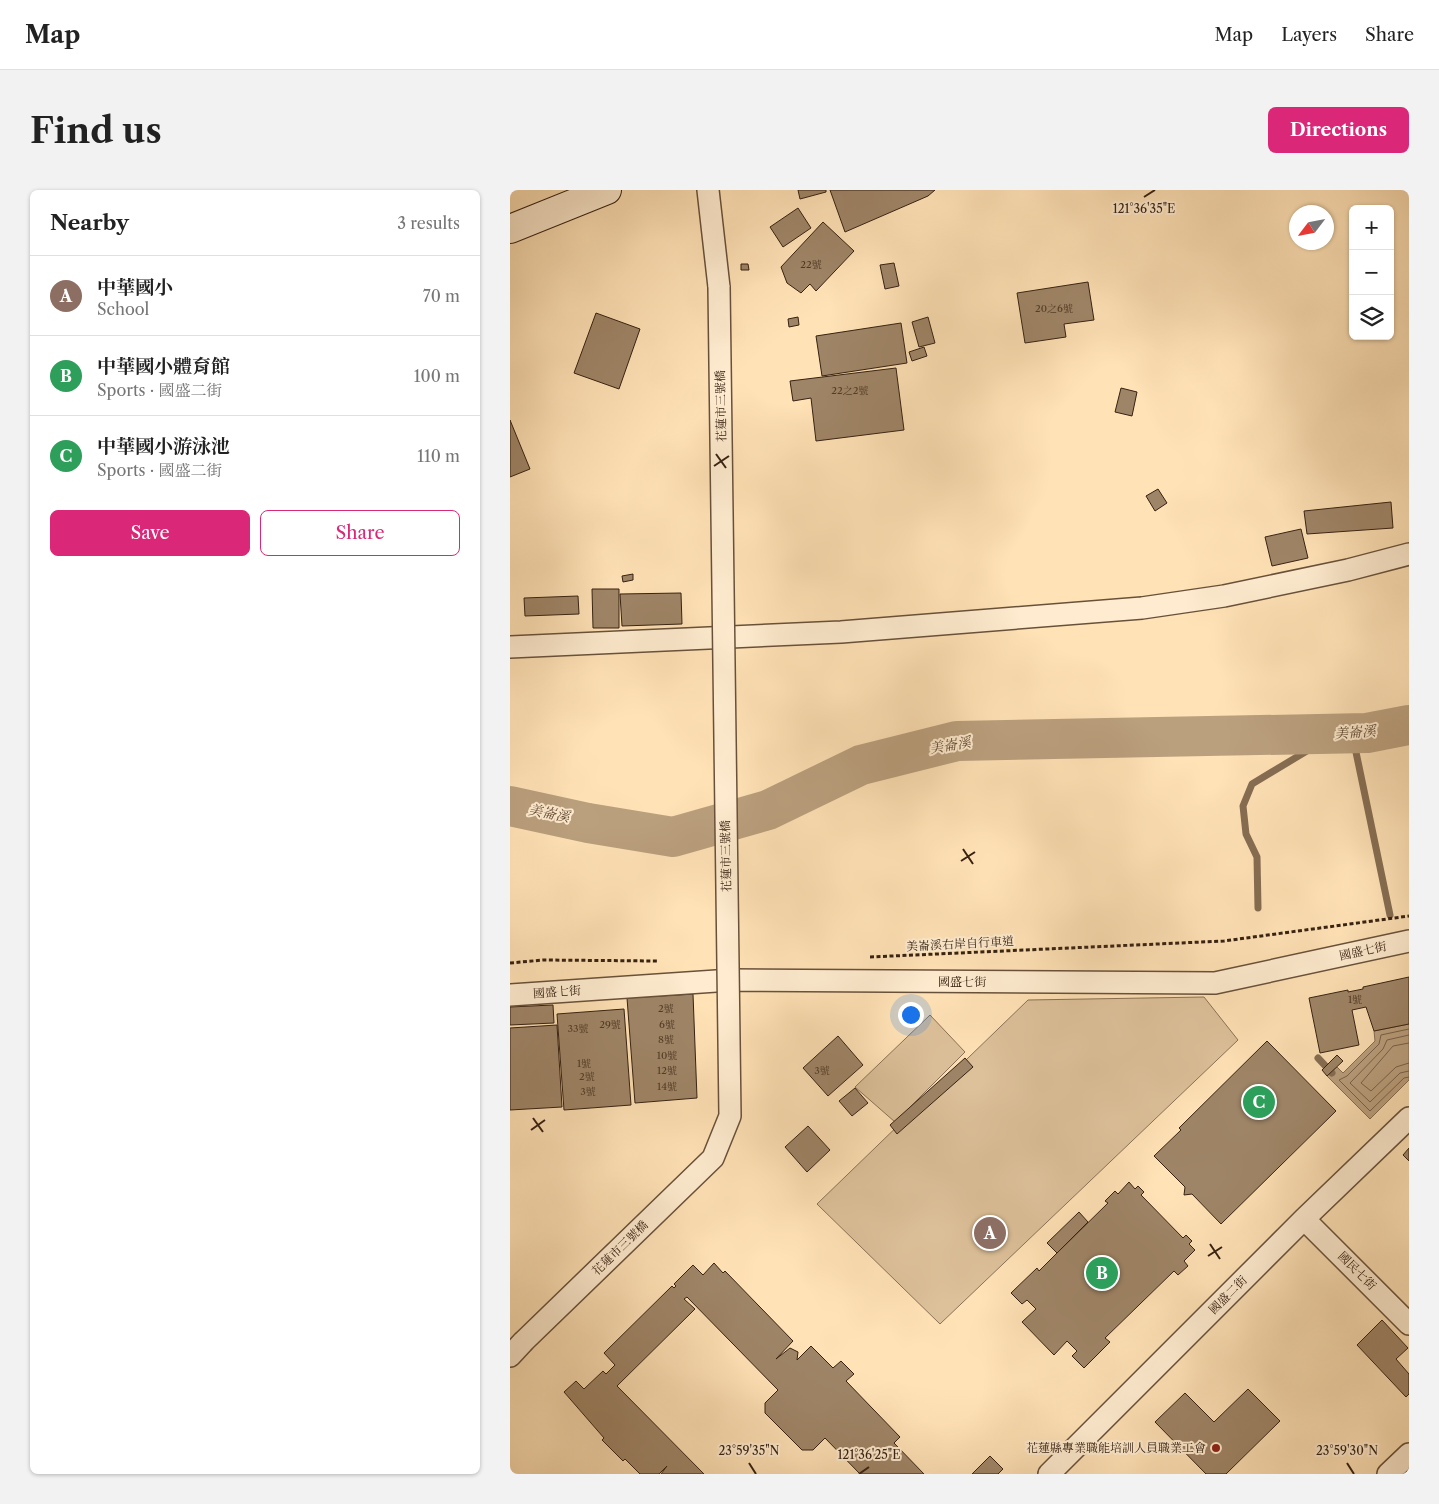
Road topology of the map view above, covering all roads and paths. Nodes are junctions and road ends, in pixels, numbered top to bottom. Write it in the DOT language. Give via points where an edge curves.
graph roads {
  1 [pos="607,190"];
  2 [pos="708,190"];
  3 [pos="510,230"];
  4 [pos="1409,554"];
  5 [pos="510,648"];
  6 [pos="1409,916"];
  7 [pos="1409,941"];
  8 [pos="865,957"];
  9 [pos="660,961"];
  10 [pos="510,963"];
  11 [pos="510,995"];
  12 [pos="1409,1118"];
  13 [pos="1304,1219"];
  14 [pos="1409,1324"];
  15 [pos="517,1349"];
  16 [pos="1409,1454"];
  17 [pos="1049,1474"];
  18 [pos="1388,1474"];
  1 -- 3 [label="street"];
  2 -- 15 [label="street, 花蓮市三號橋, bridge" via="719,287 730,1116 713,1158"];
  4 -- 5 [label="street" via="1224,596 1142,608 841,632"];
  6 -- 8 [label="path, 美崙溪右岸自行車道" via="1224,940"];
  7 -- 11 [label="street, 國盛七街" via="1215,983 731,980"];
  9 -- 10 [label="path" via="543,960"];
  12 -- 13 [label="street, 國盛二街"];
  13 -- 14 [label="street, 國民七街"];
  13 -- 17 [label="street, 國盛二街"];
  16 -- 18 [label="street"];
}
